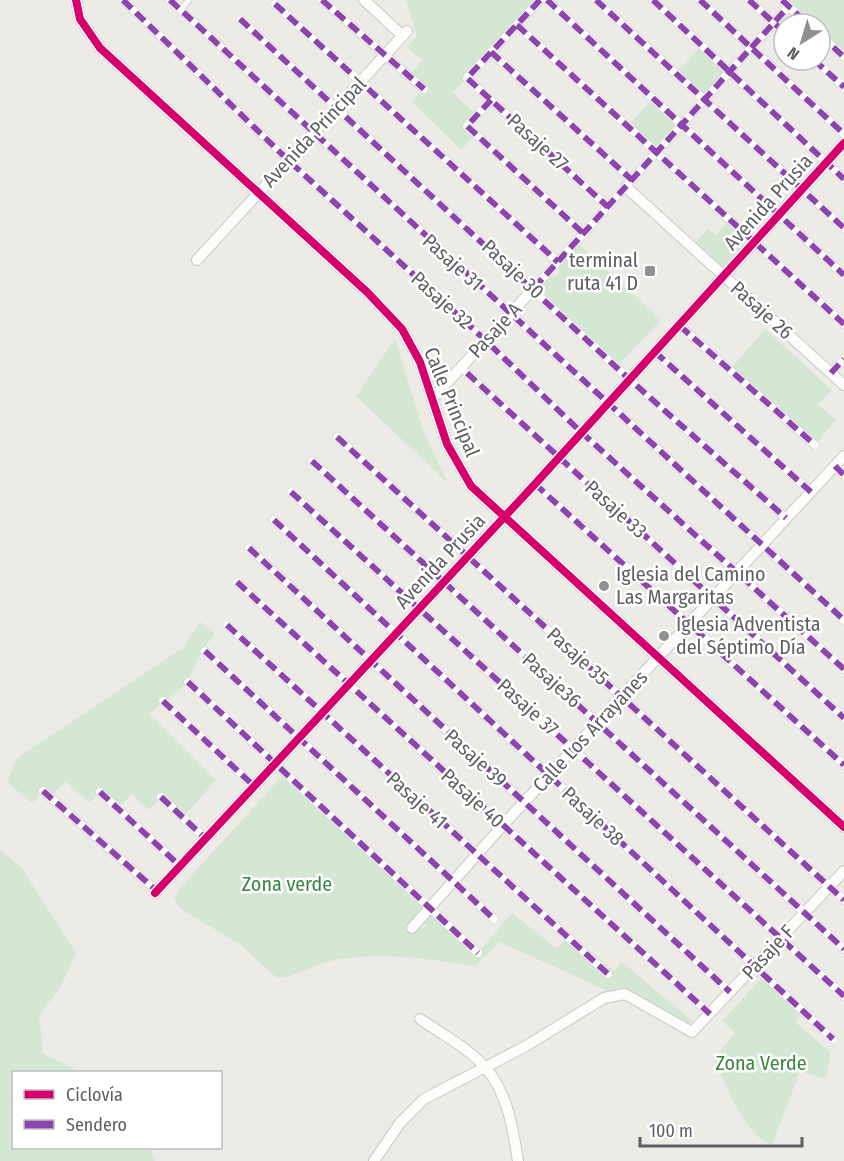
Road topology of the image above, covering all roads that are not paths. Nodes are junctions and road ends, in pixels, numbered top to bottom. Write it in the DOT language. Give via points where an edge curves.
graph roads {
  1 [pos="76,0"];
  2 [pos="123,0"];
  3 [pos="170,0"];
  4 [pos="189,0"];
  5 [pos="322,0"];
  6 [pos="364,0"];
  7 [pos="540,0"];
  8 [pos="547,0"];
  9 [pos="596,0"];
  10 [pos="653,0"];
  11 [pos="699,0"];
  12 [pos="749,0"];
  13 [pos="782,0"];
  14 [pos="275,4"];
  15 [pos="789,6"];
  16 [pos="180,10"];
  17 [pos="784,12"];
  18 [pos="795,12"];
  19 [pos="240,19"];
  20 [pos="772,21"];
  21 [pos="517,25"];
  22 [pos="772,25"];
  23 [pos="832,46"];
  24 [pos="751,48"];
  25 [pos="491,52"];
  26 [pos="385,55"];
  27 [pos="844,57"];
  28 [pos="729,72"];
  29 [pos="827,72"];
  30 [pos="362,81"];
  31 [pos="844,87"];
  32 [pos="424,89"];
  33 [pos="491,100"];
  34 [pos="705,100"];
  35 [pos="336,108"];
  36 [pos="682,125"];
  37 [pos="313,134"];
  38 [pos="844,134"];
  39 [pos="844,143"];
  40 [pos="657,153"];
  41 [pos="288,160"];
  42 [pos="826,162"];
  43 [pos="844,179"];
  44 [pos="629,184"];
  45 [pos="802,189"];
  46 [pos="258,192"];
  47 [pos="608,207"];
  48 [pos="779,215"];
  49 [pos="844,228"];
  50 [pos="584,234"];
  51 [pos="754,242"];
  52 [pos="197,260"];
  53 [pos="558,262"];
  54 [pos="844,275"];
  55 [pos="724,276"];
  56 [pos="534,288"];
  57 [pos="510,314"];
  58 [pos="844,324"];
  59 [pos="680,326"];
  60 [pos="486,340"];
  61 [pos="655,352"];
  62 [pos="844,359"];
  63 [pos="467,373"];
  64 [pos="831,373"];
  65 [pos="629,379"];
  66 [pos="844,385"];
  67 [pos="432,399"];
  68 [pos="607,404"];
  69 [pos="581,432"];
  70 [pos="337,437"];
  71 [pos="815,445"];
  72 [pos="844,456"];
  73 [pos="559,458"];
  74 [pos="312,461"];
  75 [pos="835,466"];
  76 [pos="844,475"];
  77 [pos="535,484"];
  78 [pos="291,492"];
  79 [pos="811,492"];
  80 [pos="505,516"];
  81 [pos="786,518"];
  82 [pos="274,520"];
  83 [pos="762,545"];
  84 [pos="249,548"];
  85 [pos="467,556"];
  86 [pos="737,571"];
  87 [pos="237,582"];
  88 [pos="444,582"];
  89 [pos="713,598"];
  90 [pos="419,608"];
  91 [pos="844,620"];
  92 [pos="226,624"];
  93 [pos="689,624"];
  94 [pos="396,633"];
  95 [pos="205,651"];
  96 [pos="658,657"];
  97 [pos="370,660"];
  98 [pos="844,669"];
  99 [pos="188,682"];
  100 [pos="348,684"];
  101 [pos="622,696"];
  102 [pos="163,700"];
  103 [pos="321,714"];
  104 [pos="844,718"];
  105 [pos="599,723"];
  106 [pos="299,738"];
  107 [pos="574,748"];
  108 [pos="274,764"];
  109 [pos="844,765"];
  110 [pos="549,775"];
  111 [pos="254,786"];
  112 [pos="43,791"];
  113 [pos="100,792"];
  114 [pos="161,797"];
  115 [pos="525,802"];
  116 [pos="503,825"];
  117 [pos="844,827"];
  118 [pos="206,838"];
  119 [pos="476,854"];
  120 [pos="180,866"];
  121 [pos="844,871"];
  122 [pos="453,881"];
  123 [pos="829,887"];
  124 [pos="156,892"];
  125 [pos="844,900"];
  126 [pos="429,908"];
  127 [pos="804,913"];
  128 [pos="494,919"];
  129 [pos="412,928"];
  130 [pos="780,938"];
  131 [pos="844,949"];
  132 [pos="478,953"];
  133 [pos="754,966"];
  134 [pos="608,974"];
  135 [pos="730,992"];
  136 [pos="844,996"];
  137 [pos="710,1014"];
  138 [pos="420,1019"];
  139 [pos="833,1039"];
  140 [pos="484,1066"];
  141 [pos="375,1161"];
  142 [pos="518,1161"];
  1 -- 46 [label="street, Calle Principal" via="80,20 100,48"];
  2 -- 41 [label="street, Pasaje 32"];
  3 -- 16 [label="street, Pasaje 31"];
  4 -- 16 [label="lane"];
  5 -- 26 [label="street"];
  6 -- 26 [label="street, Avenida Principal" via="405,33"];
  7 -- 21 [label="street"];
  8 -- 36 [label="street"];
  9 -- 34 [label="street"];
  10 -- 28 [label="street"];
  11 -- 24 [label="street"];
  12 -- 20 [label="street"];
  13 -- 15 [label="street"];
  14 -- 30 [label="street"];
  15 -- 17 [label="street"];
  15 -- 18 [label="street"];
  16 -- 37 [label="street, Pasaje 31"];
  19 -- 35 [label="street, Pasaje 30"];
  21 -- 25 [label="street"];
  21 -- 40 [label="street"];
  22 -- 24 [label="street"];
  23 -- 27 [label="street"];
  24 -- 28 [label="street"];
  24 -- 38 [label="street"];
  25 -- 33 [label="street, Pasaje 27" via="467,78"];
  25 -- 44 [label="street, Pasaje 26"];
  26 -- 30 [label="street, Avenida Principal"];
  26 -- 32 [label="street"];
  28 -- 34 [label="street"];
  28 -- 42 [label="street"];
  29 -- 31 [label="street"];
  30 -- 35 [label="street, Avenida Principal"];
  30 -- 53 [label="street"];
  33 -- 47 [label="street, Pasaje 27"];
  33 -- 50 [label="street" via="467,126"];
  34 -- 36 [label="street"];
  34 -- 45 [label="street"];
  35 -- 37 [label="street, Avenida Principal"];
  35 -- 56 [label="street, Pasaje 30"];
  36 -- 40 [label="street"];
  36 -- 48 [label="street"];
  37 -- 41 [label="street, Avenida Principal"];
  37 -- 57 [label="street, Pasaje 31"];
  39 -- 42 [label="street, Avenida Prusia"];
  40 -- 44 [label="street"];
  40 -- 51 [label="street"];
  41 -- 46 [label="street, Avenida Principal"];
  41 -- 60 [label="street, Pasaje 32"];
  42 -- 43 [label="street"];
  42 -- 45 [label="street, Avenida Prusia"];
  44 -- 47 [label="street"];
  44 -- 55 [label="street, Pasaje 26"];
  45 -- 48 [label="street, Avenida Prusia"];
  45 -- 49 [label="street"];
  46 -- 52 [label="street, Avenida Principal"];
  46 -- 67 [label="street, Calle Principal" via="368,292 402,329 420,362"];
  47 -- 50 [label="street"];
  48 -- 51 [label="street, Avenida Prusia"];
  48 -- 54 [label="street"];
  50 -- 53 [label="street"];
  51 -- 55 [label="street, Avenida Prusia"];
  51 -- 58 [label="street"];
  53 -- 56 [label="street"];
  55 -- 59 [label="street, Avenida Prusia"];
  55 -- 64 [label="street, Pasaje 26"];
  56 -- 57 [label="street, Pasaje A"];
  56 -- 65 [label="street, Pasaje 30"];
  57 -- 60 [label="street, Pasaje A"];
  57 -- 68 [label="street, Pasaje 31"];
  59 -- 61 [label="street, Avenida Prusia"];
  59 -- 71 [label="street"];
  60 -- 67 [label="street, Pasaje A"];
  60 -- 69 [label="street, Pasaje 32"];
  61 -- 65 [label="street, Avenida Prusia"];
  61 -- 79 [label="street"];
  62 -- 64 [label="street"];
  63 -- 73 [label="street, Pasaje 33"];
  64 -- 66 [label="street, Pasaje 26"];
  65 -- 68 [label="street, Avenida Prusia"];
  65 -- 81 [label="street, Pasaje 30"];
  67 -- 80 [label="street, Calle Principal" via="447,444 471,486"];
  68 -- 69 [label="street, Avenida Prusia"];
  68 -- 83 [label="street, Pasaje 31"];
  69 -- 73 [label="street, Avenida Prusia"];
  69 -- 86 [label="street, Pasaje 32"];
  70 -- 85 [label="street, Pasaje 35"];
  72 -- 75 [label="street, Calle Los Arrayanes"];
  73 -- 77 [label="street, Avenida Prusia"];
  73 -- 89 [label="street, Pasaje 33"];
  74 -- 88 [label="street, Pasaje36"];
  75 -- 76 [label="street"];
  75 -- 79 [label="street, Calle Los Arrayanes"];
  77 -- 80 [label="street, Avenida Prusia"];
  77 -- 93 [label="street"];
  78 -- 90 [label="street, Pasaje 37"];
  79 -- 81 [label="street, Calle Los Arrayanes"];
  80 -- 85 [label="street, Avenida Prusia"];
  80 -- 96 [label="street, Calle Principal"];
  81 -- 83 [label="street, Calle Los Arrayanes"];
  82 -- 94 [label="street, Pasaje 38"];
  83 -- 86 [label="street, Calle Los Arrayanes"];
  83 -- 91 [label="street, Pasaje 31"];
  84 -- 97 [label="street, Pasaje 39"];
  85 -- 88 [label="street, Avenida Prusia"];
  85 -- 101 [label="street, Pasaje 35"];
  86 -- 89 [label="street, Calle Los Arrayanes"];
  86 -- 98 [label="street, Pasaje 32"];
  87 -- 100 [label="street, Pasaje 40"];
  88 -- 90 [label="street, Avenida Prusia"];
  88 -- 105 [label="street, Pasaje36"];
  89 -- 93 [label="street, Calle Los Arrayanes"];
  89 -- 104 [label="street, Pasaje 33"];
  90 -- 94 [label="street, Avenida Prusia"];
  90 -- 107 [label="street, Pasaje 37"];
  92 -- 103 [label="street, Pasaje 41"];
  93 -- 96 [label="street, Calle Los Arrayanes"];
  93 -- 109 [label="street"];
  94 -- 97 [label="street, Avenida Prusia"];
  94 -- 110 [label="street, Pasaje 38"];
  95 -- 106 [label="street"];
  96 -- 101 [label="street, Calle Los Arrayanes"];
  96 -- 117 [label="street, Calle Principal"];
  97 -- 100 [label="street, Avenida Prusia"];
  97 -- 115 [label="street, Pasaje 39"];
  99 -- 108 [label="street"];
  100 -- 103 [label="street, Avenida Prusia"];
  100 -- 116 [label="street, Pasaje 40"];
  101 -- 105 [label="street, Calle Los Arrayanes"];
  101 -- 123 [label="street, Pasaje 35"];
  102 -- 111 [label="street"];
  103 -- 106 [label="street, Avenida Prusia"];
  103 -- 119 [label="street, Pasaje 41"];
  105 -- 107 [label="street, Calle Los Arrayanes"];
  105 -- 127 [label="street, Pasaje36"];
  106 -- 108 [label="street, Avenida Prusia"];
  106 -- 122 [label="street"];
  107 -- 110 [label="street, Calle Los Arrayanes"];
  107 -- 130 [label="street, Pasaje 37"];
  108 -- 111 [label="street, Avenida Prusia"];
  108 -- 126 [label="street"];
  110 -- 115 [label="street, Calle Los Arrayanes"];
  110 -- 133 [label="street, Pasaje 38"];
  111 -- 118 [label="street, Avenida Prusia"];
  112 -- 124 [label="street"];
  113 -- 120 [label="street"];
  114 -- 118 [label="street"];
  115 -- 116 [label="street, Calle Los Arrayanes"];
  115 -- 135 [label="street, Pasaje 39"];
  116 -- 119 [label="street, Calle Los Arrayanes"];
  116 -- 137 [label="street, Pasaje 40"];
  118 -- 120 [label="street, Avenida Prusia"];
  119 -- 122 [label="street, Calle Los Arrayanes"];
  119 -- 134 [label="street, Pasaje 41"];
  120 -- 124 [label="street, Avenida Prusia"];
  121 -- 123 [label="street, Pasaje F"];
  122 -- 126 [label="street, Calle Los Arrayanes"];
  122 -- 128 [label="street"];
  123 -- 125 [label="street, Pasaje 35"];
  123 -- 127 [label="street, Pasaje F"];
  126 -- 129 [label="street, Calle Los Arrayanes"];
  126 -- 132 [label="street"];
  127 -- 130 [label="street, Pasaje F"];
  127 -- 131 [label="street, Pasaje36"];
  130 -- 133 [label="street, Pasaje F"];
  130 -- 136 [label="street, Pasaje 37"];
  133 -- 135 [label="street, Pasaje F"];
  133 -- 139 [label="street, Pasaje 38"];
  135 -- 137 [label="street, Pasaje F"];
  137 -- 140 [label="street, Pasaje F" via="692,1032 625,994 617,994"];
  138 -- 140 [label="street"];
  140 -- 141 [label="street" via="424,1099 400,1122"];
  140 -- 142 [label="street" via="504,1100"];
}
